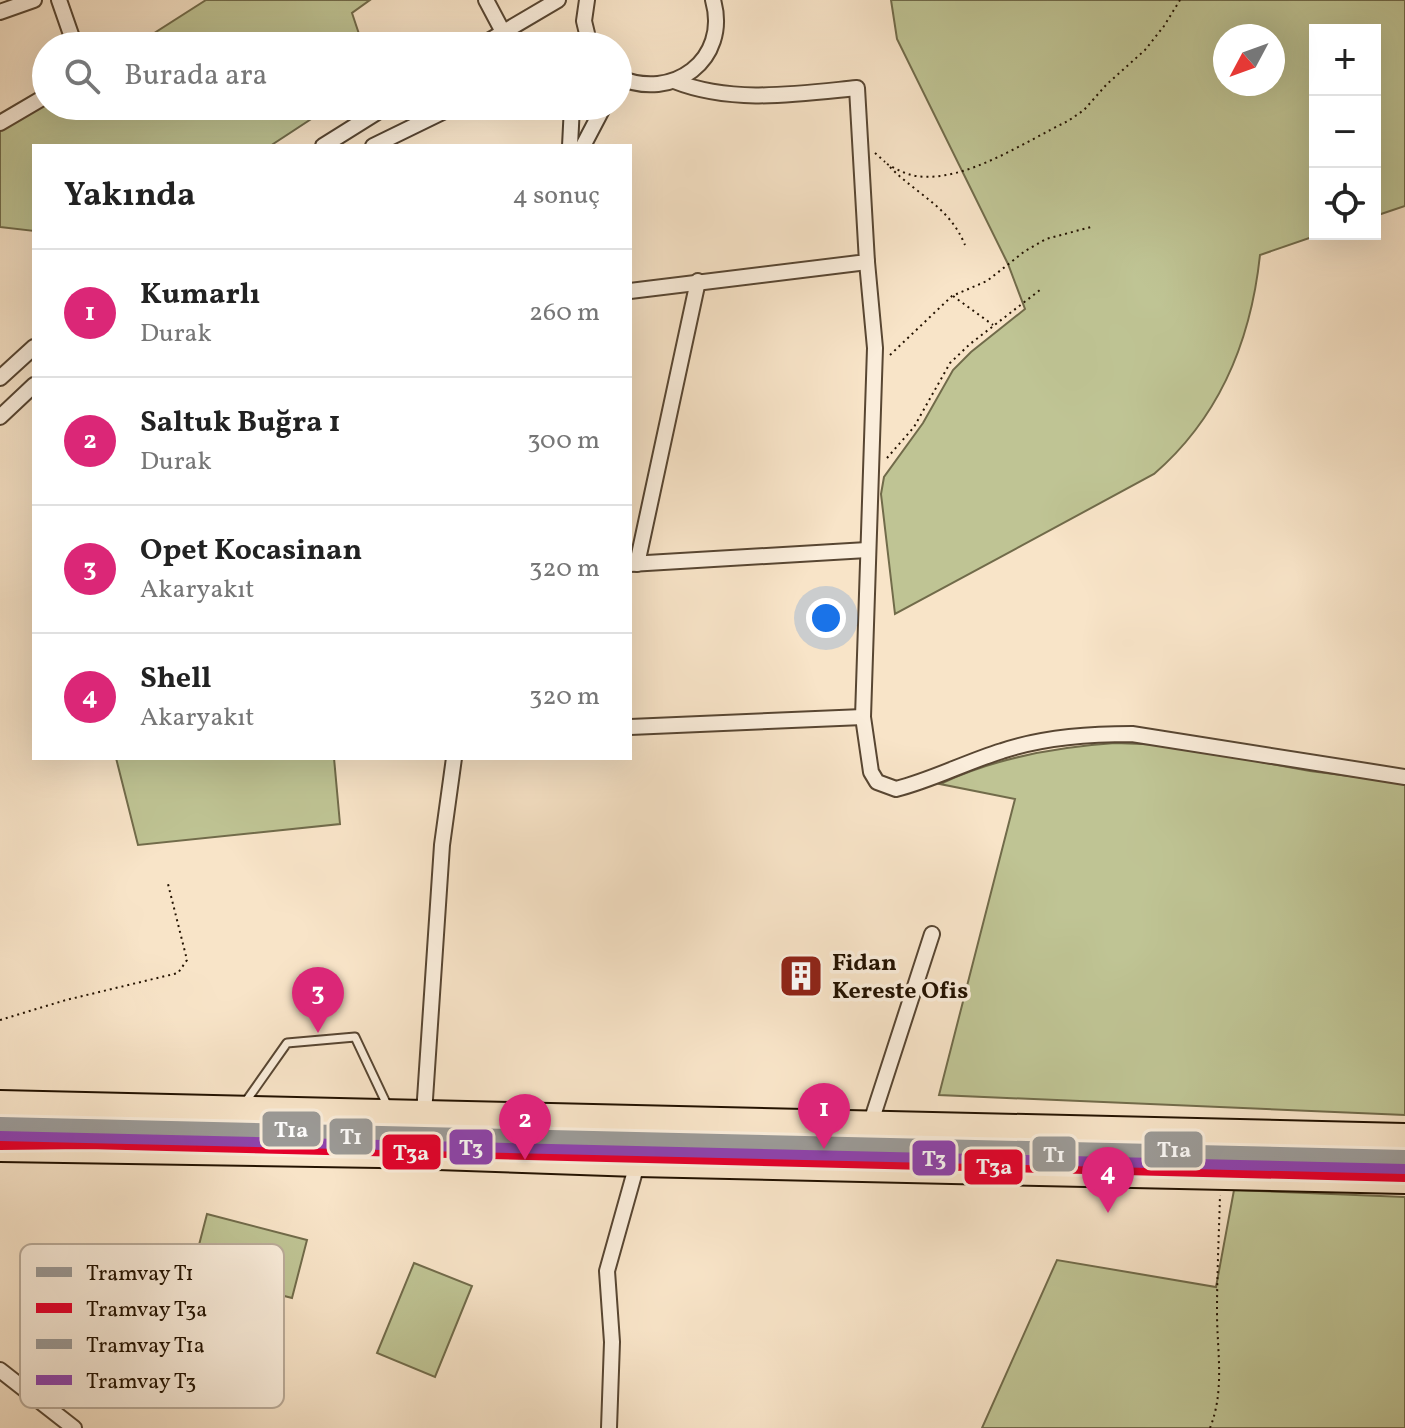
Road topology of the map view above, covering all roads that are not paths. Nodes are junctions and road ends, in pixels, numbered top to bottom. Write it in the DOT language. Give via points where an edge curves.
graph roads {
  1 [pos="34,0"];
  2 [pos="59,0"];
  3 [pos="486,0"];
  4 [pos="558,0"];
  5 [pos="587,0"];
  6 [pos="713,0"];
  7 [pos="0,12"];
  8 [pos="70,32"];
  9 [pos="503,32"];
  10 [pos="586,32"];
  11 [pos="674,81"];
  12 [pos="632,82"];
  13 [pos="640,85"];
  14 [pos="632,86"];
  15 [pos="32,104"];
  16 [pos="365,120"];
  17 [pos="426,120"];
  18 [pos="571,120"];
  19 [pos="597,120"];
  20 [pos="0,123"];
  21 [pos="326,144"];
  22 [pos="377,144"];
  23 [pos="570,144"];
  24 [pos="584,144"];
  25 [pos="867,262"];
  26 [pos="698,281"];
  27 [pos="632,291"];
  28 [pos="32,349"];
  29 [pos="0,378"];
  30 [pos="32,387"];
  31 [pos="0,417"];
  32 [pos="867,550"];
  33 [pos="633,564"];
  34 [pos="863,717"];
  35 [pos="632,727"];
  36 [pos="454,760"];
  37 [pos="1405,777"];
  38 [pos="932,934"];
  39 [pos="0,1103"];
  40 [pos="240,1109"];
  41 [pos="391,1114"];
  42 [pos="424,1114"];
  43 [pos="870,1125"];
  44 [pos="1405,1136"];
  45 [pos="0,1149"];
  46 [pos="637,1164"];
  47 [pos="1405,1181"];
  48 [pos="0,1370"];
  49 [pos="20,1386"];
  50 [pos="48,1408"];
  51 [pos="74,1428"];
  52 [pos="609,1428"];
  1 -- 7 [label="street"];
  2 -- 8 [label="street"];
  3 -- 9 [label="street"];
  4 -- 9 [label="street"];
  5 -- 10 [label="street"];
  6 -- 11 [label="street" via="715,29 708,51 694,69"];
  11 -- 13 [label="street"];
  11 -- 25 [label="street" via="697,90 775,96 857,88"];
  12 -- 13 [label="street"];
  13 -- 14 [label="street"];
  15 -- 20 [label="street"];
  16 -- 21 [label="street"];
  17 -- 22 [label="street"];
  18 -- 23 [label="street"];
  19 -- 24 [label="street"];
  25 -- 26 [label="street"];
  25 -- 32 [label="street" via="875,348"];
  26 -- 27 [label="street"];
  26 -- 33 [label="street"];
  28 -- 29 [label="street"];
  30 -- 31 [label="street"];
  32 -- 33 [label="street"];
  32 -- 34 [label="street"];
  34 -- 35 [label="street"];
  34 -- 37 [label="street" via="871,772 889,788 1005,749 1107,734"];
  36 -- 42 [label="street" via="442,845"];
  38 -- 43 [label="street"];
  39 -- 40 [label="highway"];
  40 -- 41 [label="highway"];
  40 -- 41 [label="lane" via="287,1043 355,1037"];
  41 -- 42 [label="highway"];
  42 -- 43 [label="highway"];
  43 -- 44 [label="highway"];
  45 -- 46 [label="highway"];
  46 -- 47 [label="highway"];
  46 -- 52 [label="street" via="607,1271 612,1342"];
  48 -- 49 [label="street"];
  50 -- 51 [label="street"];
}
